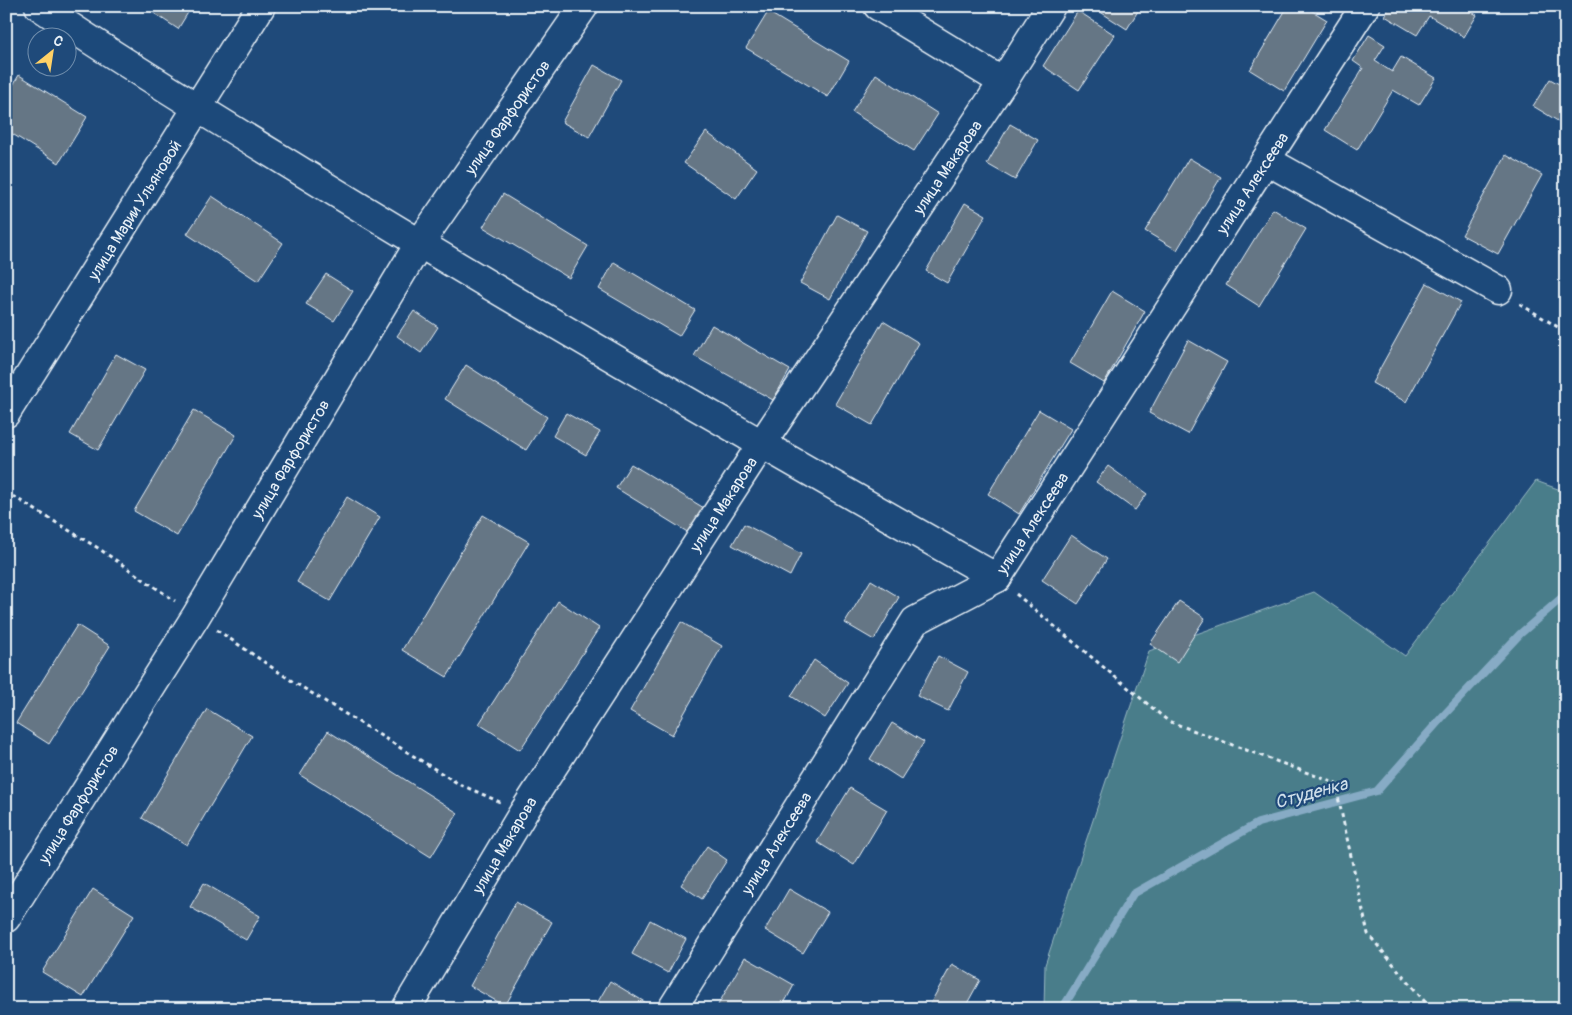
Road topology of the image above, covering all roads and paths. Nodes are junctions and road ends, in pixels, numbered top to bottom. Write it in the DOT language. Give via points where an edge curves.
graph roads {
  1 [pos="39,6"];
  2 [pos="261,6"];
  3 [pos="584,6"];
  4 [pos="878,6"];
  5 [pos="1051,6"];
  6 [pos="1366,6"];
  7 [pos="1003,82"];
  8 [pos="198,107"];
  9 [pos="1266,160"];
  10 [pos="419,244"];
  11 [pos="1498,290"];
  12 [pos="1566,332"];
  13 [pos="6,413"];
  14 [pos="761,445"];
  15 [pos="6,492"];
  16 [pos="997,578"];
  17 [pos="196,616"];
  18 [pos="523,812"];
  19 [pos="6,918"];
  20 [pos="406,1009"];
  21 [pos="672,1009"];
  22 [pos="1432,1009"];
  1 -- 8 [label="street"];
  2 -- 8 [label="street, улица Марии Ульяновой"];
  3 -- 10 [label="street, улица Фарфористов"];
  4 -- 7 [label="street"];
  5 -- 7 [label="street, улица Макарова"];
  6 -- 9 [label="street, улица Алексеева"];
  7 -- 14 [label="street, улица Макарова"];
  8 -- 10 [label="street"];
  8 -- 13 [label="street, улица Марии Ульяновой"];
  9 -- 11 [label="street"];
  9 -- 16 [label="street, улица Алексеева"];
  10 -- 14 [label="street"];
  10 -- 17 [label="street, улица Фарфористов"];
  11 -- 12 [label="path"];
  14 -- 16 [label="street"];
  14 -- 18 [label="street, улица Макарова"];
  15 -- 17 [label="path" via="98,548"];
  16 -- 21 [label="street, улица Алексеева" via="915,621"];
  16 -- 22 [label="path" via="1168,721 1335,783 1368,934"];
  17 -- 18 [label="path" via="292,681 459,784"];
  17 -- 19 [label="street, улица Фарфористов"];
  18 -- 20 [label="street, улица Макарова"];
}
